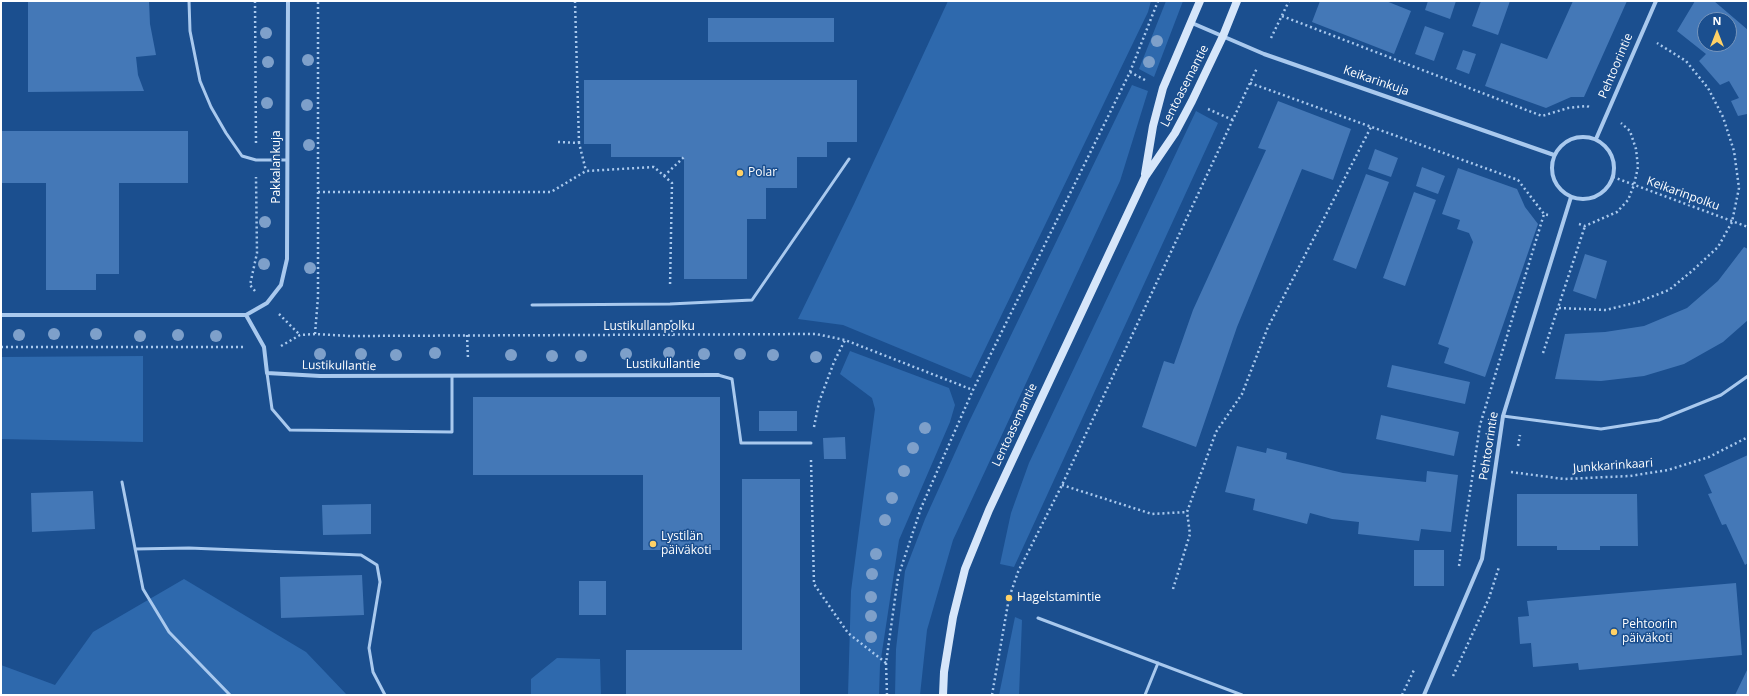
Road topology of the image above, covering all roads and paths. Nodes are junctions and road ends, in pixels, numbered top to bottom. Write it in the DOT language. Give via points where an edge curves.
graph roads {
  1 [pos="189,1"];
  2 [pos="288,1"];
  3 [pos="318,1"];
  4 [pos="575,1"];
  5 [pos="1158,1"];
  6 [pos="1200,1"];
  7 [pos="1237,1"];
  8 [pos="1289,1"];
  9 [pos="1656,1"];
  10 [pos="1192,23"];
  11 [pos="1223,36"];
  12 [pos="1640,36"];
  13 [pos="1264,54"];
  14 [pos="1371,127"];
  15 [pos="1596,139"];
  16 [pos="558,142"];
  17 [pos="579,143"];
  18 [pos="1554,155"];
  19 [pos="684,157"];
  20 [pos="849,159"];
  21 [pos="287,160"];
  22 [pos="586,171"];
  23 [pos="664,176"];
  24 [pos="1145,177"];
  25 [pos="1613,177"];
  26 [pos="318,192"];
  27 [pos="1571,197"];
  28 [pos="1544,214"];
  29 [pos="1732,222"];
  30 [pos="1585,226"];
  31 [pos="1748,227"];
  32 [pos="1539,302"];
  33 [pos="670,304"];
  34 [pos="532,305"];
  35 [pos="1559,308"];
  36 [pos="1,315"];
  37 [pos="246,315"];
  38 [pos="315,334"];
  39 [pos="673,336"];
  40 [pos="845,340"];
  41 [pos="1,347"];
  42 [pos="264,347"];
  43 [pos="1540,359"];
  44 [pos="267,373"];
  45 [pos="718,374"];
  46 [pos="452,376"];
  47 [pos="1748,376"];
  48 [pos="973,390"];
  49 [pos="1503,416"];
  50 [pos="1523,419"];
  51 [pos="1748,437"];
  52 [pos="811,443"];
  53 [pos="1517,453"];
  54 [pos="1474,461"];
  55 [pos="1514,466"];
  56 [pos="1495,470"];
  57 [pos="1513,472"];
  58 [pos="1512,480"];
  59 [pos="122,482"];
  60 [pos="1062,485"];
  61 [pos="1187,512"];
  62 [pos="135,549"];
  63 [pos="1500,563"];
  64 [pos="1458,571"];
  65 [pos="1173,589"];
  66 [pos="1038,618"];
  67 [pos="886,663"];
  68 [pos="1158,663"];
  69 [pos="1415,668"];
  70 [pos="1450,682"];
  71 [pos="230,695"];
  72 [pos="385,695"];
  73 [pos="886,695"];
  74 [pos="943,695"];
  75 [pos="992,695"];
  76 [pos="1145,695"];
  77 [pos="1242,695"];
  78 [pos="1402,695"];
  79 [pos="1424,695"];
  1 -- 21 [label="lane" via="190,31 200,81 226,133 242,156 256,160"];
  2 -- 21 [label="street, Pakkalankuja"];
  3 -- 26 [label="path"];
  4 -- 17 [label="path"];
  5 -- 48 [label="path" via="1130,72"];
  6 -- 10 [label="main road, Lentoasemantie"];
  7 -- 11 [label="main road, Lentoasemantie"];
  8 -- 13 [label="path"];
  9 -- 12 [label="street, Pehtoorintie"];
  10 -- 11 [label="street, Keikarinkuja"];
  10 -- 24 [label="main road, Lentoasemantie" via="1163,88"];
  11 -- 13 [label="street, Keikarinkuja"];
  11 -- 24 [label="main road, Lentoasemantie" via="1175,133"];
  12 -- 15 [label="street, Pehtoorintie"];
  12 -- 29 [label="path" via="1686,61 1708,88 1723,117 1734,151 1740,188"];
  13 -- 18 [label="street, Keikarinkuja"];
  13 -- 60 [label="path"];
  14 -- 61 [label="path" via="1268,327 1242,394 1216,432"];
  15 -- 18 [label="street" via="1576,137 1559,147"];
  15 -- 25 [label="street" via="1604,144 1613,159"];
  16 -- 17 [label="path"];
  17 -- 22 [label="path"];
  18 -- 27 [label="street" via="1551,165 1556,184 1562,192"];
  19 -- 23 [label="path"];
  20 -- 33 [label="lane" via="752,300"];
  21 -- 37 [label="street, Pakkalankuja" via="287,259 282,285 267,303"];
  22 -- 23 [label="path" via="654,167"];
  22 -- 26 [label="path" via="551,192"];
  23 -- 33 [label="path" via="672,184"];
  24 -- 74 [label="main road, Lentoasemantie" via="989,510 965,569 949,640"];
  25 -- 27 [label="street" via="1600,194 1591,198"];
  25 -- 29 [label="path, Keikarinpolku"];
  26 -- 38 [label="path" via="318,297"];
  27 -- 32 [label="street, Pehtoorintie"];
  28 -- 54 [label="path" via="1489,391"];
  29 -- 31 [label="path, Keikarinpolku"];
  29 -- 35 [label="path" via="1718,246 1669,290 1638,302 1606,310"];
  30 -- 35 [label="path"];
  32 -- 35 [label="path"];
  32 -- 49 [label="street, Pehtoorintie"];
  33 -- 34 [label="lane"];
  33 -- 39 [label="path"];
  35 -- 43 [label="path"];
  36 -- 37 [label="street"];
  37 -- 42 [label="street"];
  38 -- 39 [label="path, Lustikullanpolku"];
  38 -- 42 [label="path, Lustikullanpolku" via="300,335 283,346"];
  39 -- 40 [label="path, Lustikullanpolku" via="816,334"];
  40 -- 48 [label="path, Lustikullanpolku"];
  40 -- 52 [label="path" via="819,402"];
  41 -- 42 [label="path, Lustikullanpolku"];
  42 -- 44 [label="street"];
  44 -- 46 [label="street, Lustikullantie" via="320,376"];
  44 -- 46 [label="lane" via="272,409 290,430 452,432"];
  45 -- 46 [label="street, Lustikullantie"];
  45 -- 52 [label="lane" via="732,379 741,443"];
  47 -- 50 [label="lane" via="1720,395 1659,420 1601,430"];
  48 -- 67 [label="path" via="921,508 898,577"];
  49 -- 50 [label="lane"];
  49 -- 56 [label="street, Pehtoorintie"];
  50 -- 53 [label="path"];
  51 -- 57 [label="path, Junkkarinkaari" via="1709,457 1668,470 1630,476 1564,479"];
  52 -- 67 [label="path" via="814,584 848,633"];
  54 -- 56 [label="path, Junkkarinkaari"];
  54 -- 64 [label="path"];
  55 -- 57 [label="path"];
  56 -- 57 [label="path, Junkkarinkaari"];
  56 -- 79 [label="street, Pehtoorintie" via="1482,559"];
  57 -- 58 [label="path"];
  59 -- 62 [label="lane"];
  60 -- 61 [label="path" via="1152,514"];
  60 -- 75 [label="path" via="1018,572 1009,598"];
  61 -- 65 [label="path" via="1190,534"];
  62 -- 71 [label="lane" via="143,589 169,632"];
  62 -- 72 [label="lane" via="189,548 361,555 377,565 380,582 369,648 372,672"];
  63 -- 70 [label="path" via="1489,598"];
  66 -- 68 [label="lane"];
  67 -- 73 [label="path"];
  68 -- 76 [label="lane"];
  68 -- 77 [label="lane"];
  69 -- 78 [label="path"];
}
